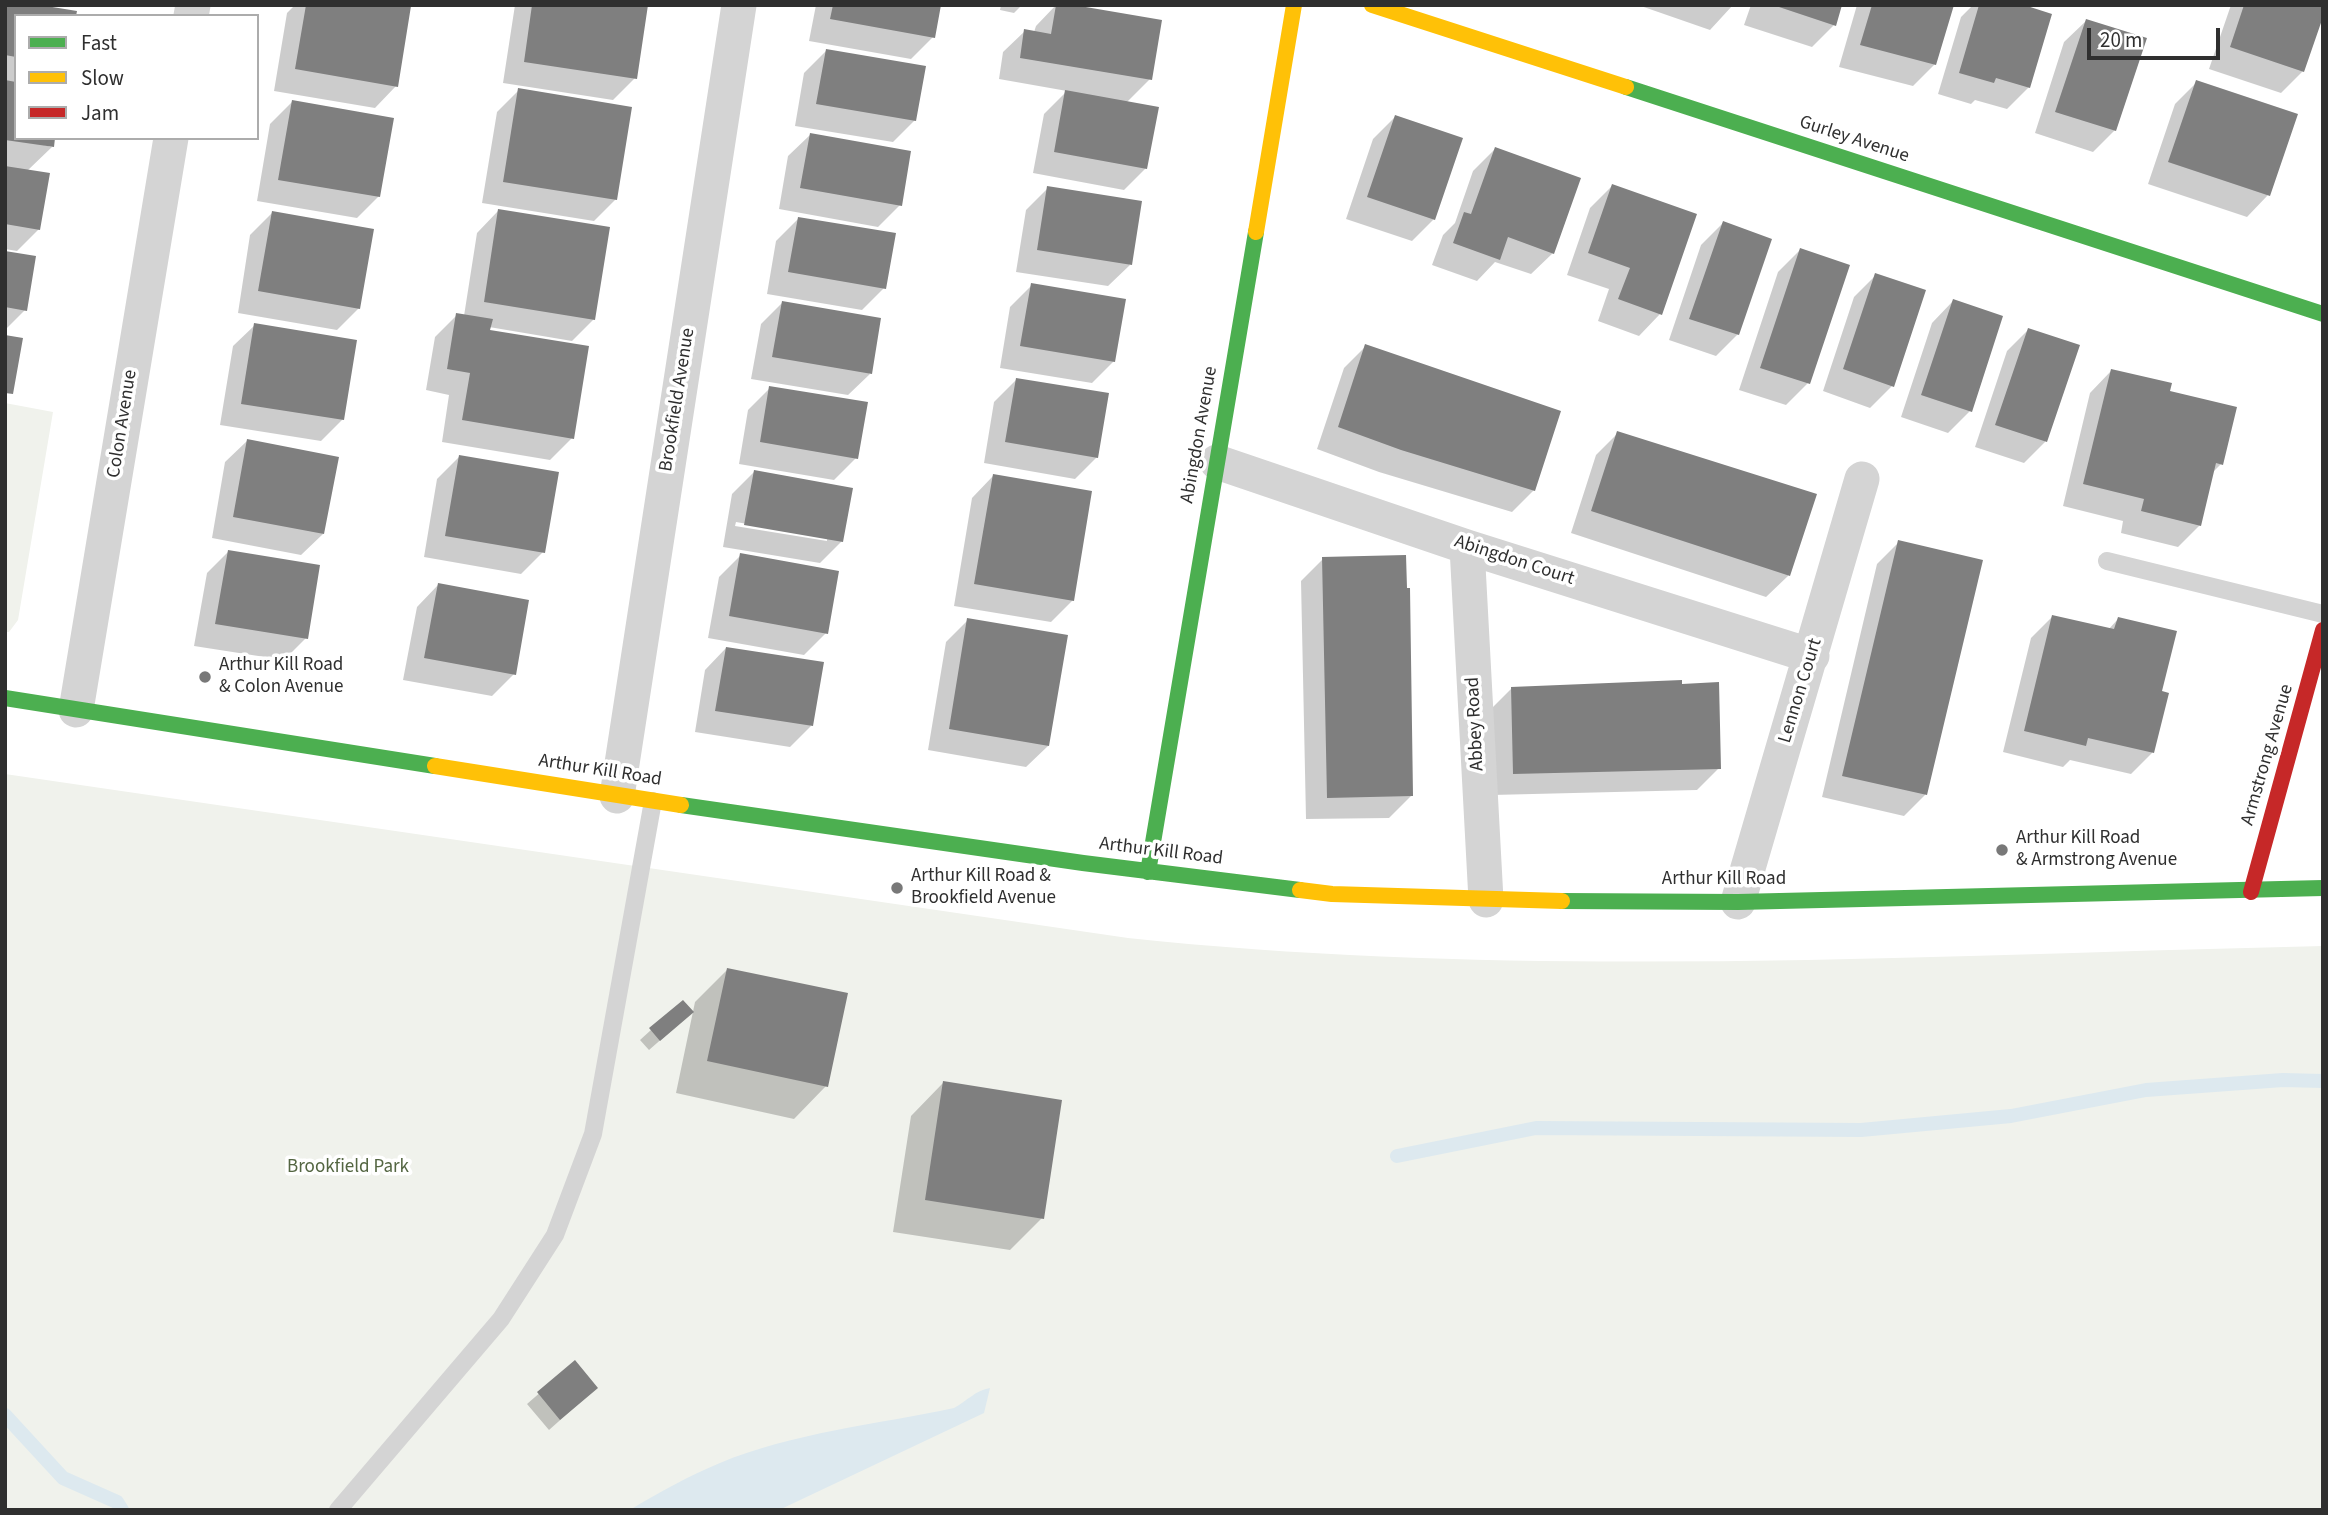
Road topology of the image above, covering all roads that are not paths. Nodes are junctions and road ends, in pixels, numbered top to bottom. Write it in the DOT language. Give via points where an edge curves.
graph roads {
  1 [pos="739,5"];
  2 [pos="1294,5"];
  3 [pos="1372,5"];
  4 [pos="171,140"];
  5 [pos="2323,314"];
  6 [pos="1217,462"];
  7 [pos="1862,479"];
  8 [pos="1467,547"];
  9 [pos="2107,561"];
  10 [pos="2323,614"];
  11 [pos="2323,630"];
  12 [pos="1812,656"];
  13 [pos="5,698"];
  14 [pos="76,710"];
  15 [pos="617,796"];
  16 [pos="653,801"];
  17 [pos="1148,872"];
  18 [pos="2323,888"];
  19 [pos="2251,892"];
  20 [pos="1486,900"];
  21 [pos="1738,902"];
  22 [pos="338,1510"];
  1 -- 15 [label="street, Brookfield Avenue"];
  2 -- 6 [label="street, Abingdon Avenue"];
  3 -- 5 [label="street, Gurley Avenue"];
  4 -- 14 [label="street, Colon Avenue"];
  6 -- 8 [label="street, Abingdon Court"];
  6 -- 17 [label="street, Abingdon Avenue"];
  7 -- 12 [label="street, Lennon Court"];
  8 -- 12 [label="street, Abingdon Court"];
  8 -- 20 [label="street, Abbey Road"];
  9 -- 10 [label="lane"];
  11 -- 19 [label="street, Armstrong Avenue"];
  12 -- 21 [label="street, Lennon Court"];
  13 -- 14 [label="street, Arthur Kill Road"];
  14 -- 15 [label="street, Arthur Kill Road"];
  15 -- 16 [label="street, Arthur Kill Road"];
  16 -- 17 [label="street, Arthur Kill Road"];
  16 -- 22 [label="lane" via="593,1134 555,1235 500,1319"];
  17 -- 20 [label="street, Arthur Kill Road" via="1332,894"];
  18 -- 19 [label="street, Arthur Kill Road"];
  19 -- 21 [label="street, Arthur Kill Road"];
  20 -- 21 [label="street, Arthur Kill Road"];
}
